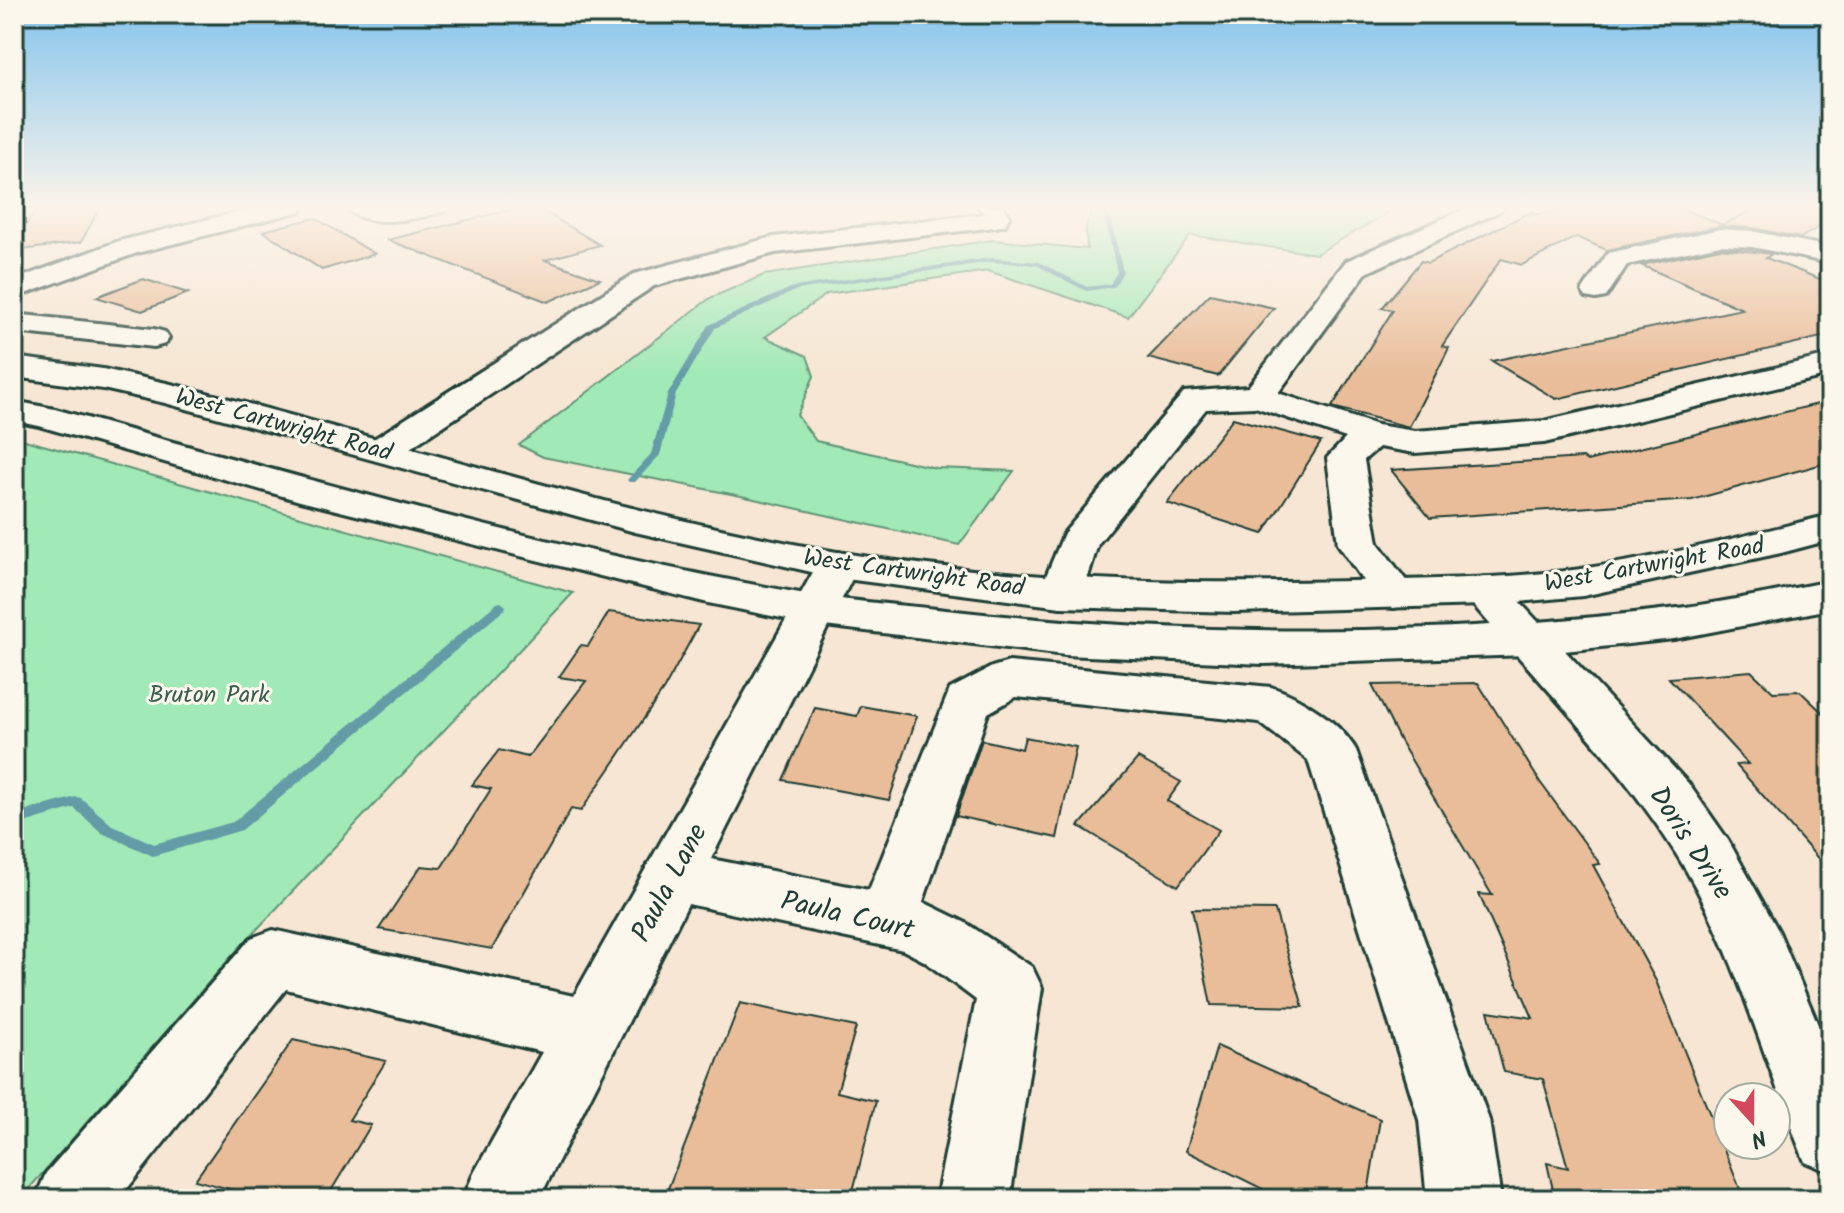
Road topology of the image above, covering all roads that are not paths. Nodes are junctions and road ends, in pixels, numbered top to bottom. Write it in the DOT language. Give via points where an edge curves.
graph roads {
  1 [pos="81,263"];
  2 [pos="675,263"];
  3 [pos="1366,263"];
  4 [pos="1615,263"];
  5 [pos="14,290"];
  6 [pos="1596,291"];
  7 [pos="14,323"];
  8 [pos="154,338"];
  9 [pos="1830,365"];
  10 [pos="14,367"];
  11 [pos="1258,397"];
  12 [pos="14,411"];
  13 [pos="1371,435"];
  14 [pos="382,450"];
  15 [pos="314,493"];
  16 [pos="1830,527"];
  17 [pos="827,588"];
  18 [pos="1485,591"];
  19 [pos="1061,593"];
  20 [pos="1394,594"];
  21 [pos="1830,595"];
  22 [pos="1528,639"];
  23 [pos="671,876"];
  24 [pos="887,920"];
  25 [pos="589,1031"];
  26 [pos="1830,1137"];
  27 [pos="72,1199"];
  28 [pos="500,1199"];
  29 [pos="973,1199"];
  30 [pos="1464,1199"];
  1 -- 5 [label="main road"];
  2 -- 14 [label="main road" via="640,269"];
  3 -- 11 [label="main road" via="1356,267"];
  4 -- 6 [label="main road"];
  7 -- 8 [label="main road"];
  9 -- 13 [label="main road" via="1544,432 1415,442"];
  10 -- 14 [label="main road, West Cartwright Road" via="171,394"];
  11 -- 13 [label="main road"];
  11 -- 19 [label="main road" via="1196,399 1078,542"];
  12 -- 15 [label="main road, West Cartwright Road"];
  13 -- 20 [label="main road" via="1345,458 1358,544"];
  14 -- 15 [label="main road"];
  14 -- 17 [label="main road, West Cartwright Road" via="635,520"];
  15 -- 17 [label="main road, West Cartwright Road" via="592,563"];
  16 -- 18 [label="main road, West Cartwright Road" via="1583,582"];
  17 -- 19 [label="main road, West Cartwright Road"];
  17 -- 22 [label="main road, West Cartwright Road" via="1080,640 1263,648"];
  17 -- 23 [label="main road, Paula Lane"];
  18 -- 20 [label="main road, West Cartwright Road"];
  18 -- 22 [label="main road, Doris Drive"];
  19 -- 20 [label="main road, West Cartwright Road" via="1234,598"];
  21 -- 22 [label="main road, West Cartwright Road" via="1674,624"];
  22 -- 26 [label="main road, Doris Drive" via="1669,798 1708,857 1757,952"];
  23 -- 24 [label="main road, Paula Court"];
  23 -- 25 [label="main road, Paula Lane"];
  24 -- 29 [label="main road, Paula Court" via="945,942 1010,988"];
  24 -- 30 [label="main road" via="967,702 1009,679 1271,705 1330,750 1454,1120"];
  25 -- 27 [label="main road" via="273,958"];
  25 -- 28 [label="main road, Paula Lane"];
}
